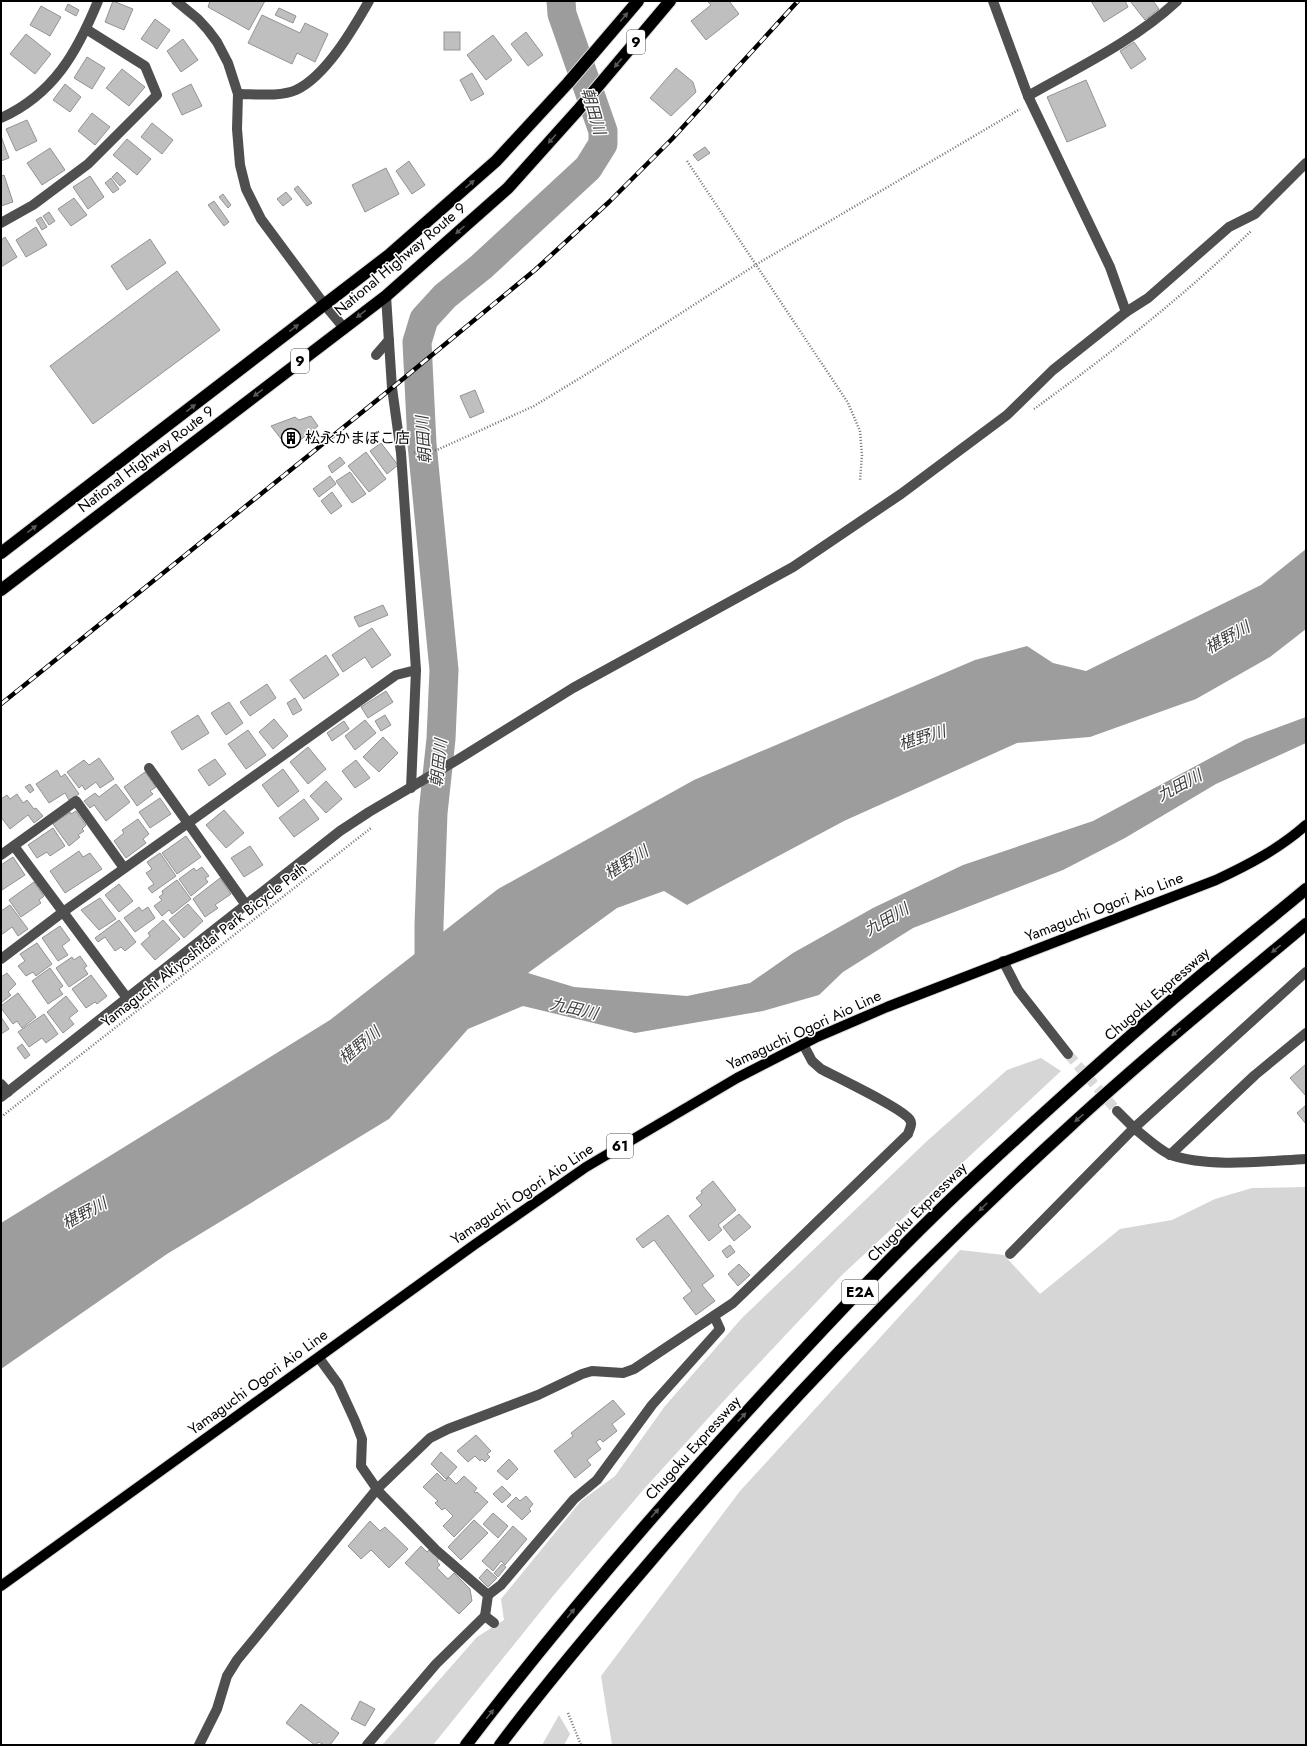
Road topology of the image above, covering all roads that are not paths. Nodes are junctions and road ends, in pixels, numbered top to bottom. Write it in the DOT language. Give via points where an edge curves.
graph roads {
  1 [pos="98,1"];
  2 [pos="176,1"];
  3 [pos="369,1"];
  4 [pos="638,1"];
  5 [pos="670,1"];
  6 [pos="993,1"];
  7 [pos="1177,1"];
  8 [pos="86,29"];
  9 [pos="238,94"];
  10 [pos="1030,99"];
  11 [pos="1,118"];
  12 [pos="1306,163"];
  13 [pos="1,223"];
  14 [pos="386,296"];
  15 [pos="324,304"];
  16 [pos="1126,312"];
  17 [pos="344,328"];
  18 [pos="389,340"];
  19 [pos="376,355"];
  20 [pos="1,553"];
  21 [pos="1,590"];
  22 [pos="416,670"];
  23 [pos="149,768"];
  24 [pos="411,788"];
  25 [pos="188,823"];
  26 [pos="1306,825"];
  27 [pos="14,846"];
  28 [pos="1,855"];
  29 [pos="124,868"];
  30 [pos="1306,889"];
  31 [pos="246,905"];
  32 [pos="63,912"];
  33 [pos="1306,924"];
  34 [pos="1,958"];
  35 [pos="1004,962"];
  36 [pos="1306,972"];
  37 [pos="127,998"];
  38 [pos="1306,1033"];
  39 [pos="803,1044"];
  40 [pos="1068,1054"];
  41 [pos="1,1084"];
  42 [pos="4,1095"];
  43 [pos="1117,1111"];
  44 [pos="1134,1128"];
  45 [pos="1170,1155"];
  46 [pos="1306,1159"];
  47 [pos="1010,1254"];
  48 [pos="714,1316"];
  49 [pos="319,1358"];
  50 [pos="377,1489"];
  51 [pos="1,1586"];
  52 [pos="488,1595"];
  53 [pos="485,1616"];
  54 [pos="494,1623"];
  55 [pos="199,1745"];
  56 [pos="367,1745"];
  57 [pos="466,1745"];
  58 [pos="500,1745"];
  1 -- 8 [label="street"];
  2 -- 9 [label="street" via="198,19 217,42 228,63"];
  3 -- 9 [label="street" via="315,78 295,90 268,94"];
  15 -- 4 [label="highway, National Highway Route 9 / 9, one-way" via="389,255 496,161 568,83"];
  5 -- 14 [label="highway, National Highway Route 9 / 9, one-way" via="602,83 508,188"];
  6 -- 10 [label="street"];
  7 -- 10 [label="street" via="1158,19 1121,44"];
  8 -- 11 [label="street" via="54,80 23,107"];
  8 -- 13 [label="street" via="145,66 157,96 88,164 34,205"];
  9 -- 15 [label="street" via="240,165 246,189 261,219"];
  10 -- 16 [label="street" via="1110,267"];
  12 -- 16 [label="street" via="1255,214 1229,227 1148,298"];
  14 -- 17 [label="highway, National Highway Route 9 / 9, one-way"];
  14 -- 18 [label="street"];
  15 -- 17 [label="street"];
  20 -- 15 [label="highway, National Highway Route 9 / 9, one-way"];
  16 -- 24 [label="street" via="1053,370 1007,415 901,494 799,562 573,688"];
  17 -- 21 [label="highway, National Highway Route 9 / 9, one-way"];
  18 -- 19 [label="street"];
  18 -- 22 [label="street" via="394,413 401,453"];
  22 -- 24 [label="street"];
  22 -- 25 [label="street" via="396,675"];
  23 -- 25 [label="street"];
  24 -- 31 [label="street" via="340,831"];
  25 -- 29 [label="street"];
  25 -- 31 [label="street"];
  26 -- 35 [label="main road, Yamaguchi Ogori Aio Line / 61" via="1291,839 1259,860 1216,880"];
  27 -- 28 [label="street"];
  27 -- 29 [label="street" via="76,801"];
  27 -- 32 [label="street"];
  29 -- 32 [label="street"];
  57 -- 30 [label="highway, Chugoku Expressway / E2A, one-way" via="655,1513 876,1275 980,1172 1179,994"];
  31 -- 37 [label="street"];
  32 -- 34 [label="street"];
  32 -- 37 [label="street"];
  33 -- 58 [label="highway, E2A, one-way" via="1194,1016 1070,1126 993,1197 832,1358 674,1533 598,1622"];
  35 -- 39 [label="main road, Yamaguchi Ogori Aio Line / 61" via="887,1007"];
  35 -- 40 [label="street" via="1018,990"];
  36 -- 44 [label="street"];
  37 -- 42 [label="street"];
  38 -- 45 [label="street" via="1255,1075"];
  39 -- 48 [label="street" via="812,1061 821,1069 892,1107 910,1119 912,1124 908,1134 733,1303"];
  39 -- 49 [label="main road, Yamaguchi Ogori Aio Line / 61" via="737,1078 586,1167"];
  41 -- 42 [label="street"];
  43 -- 44 [label="street"];
  44 -- 45 [label="street"];
  44 -- 47 [label="street"];
  45 -- 46 [label="street" via="1197,1161"];
  48 -- 50 [label="street" via="634,1369 623,1373 592,1371 531,1398 448,1428 430,1438"];
  48 -- 52 [label="street" via="720,1329 652,1405 597,1480 574,1499 501,1585"];
  49 -- 50 [label="street" via="338,1384 355,1422 362,1439 361,1466"];
  49 -- 51 [label="main road, Yamaguchi Ogori Aio Line / 61"];
  50 -- 52 [label="street" via="436,1550"];
  50 -- 55 [label="street" via="237,1660 227,1676 217,1709"];
  52 -- 53 [label="street"];
  53 -- 54 [label="street"];
  53 -- 56 [label="street" via="436,1664"];
}
